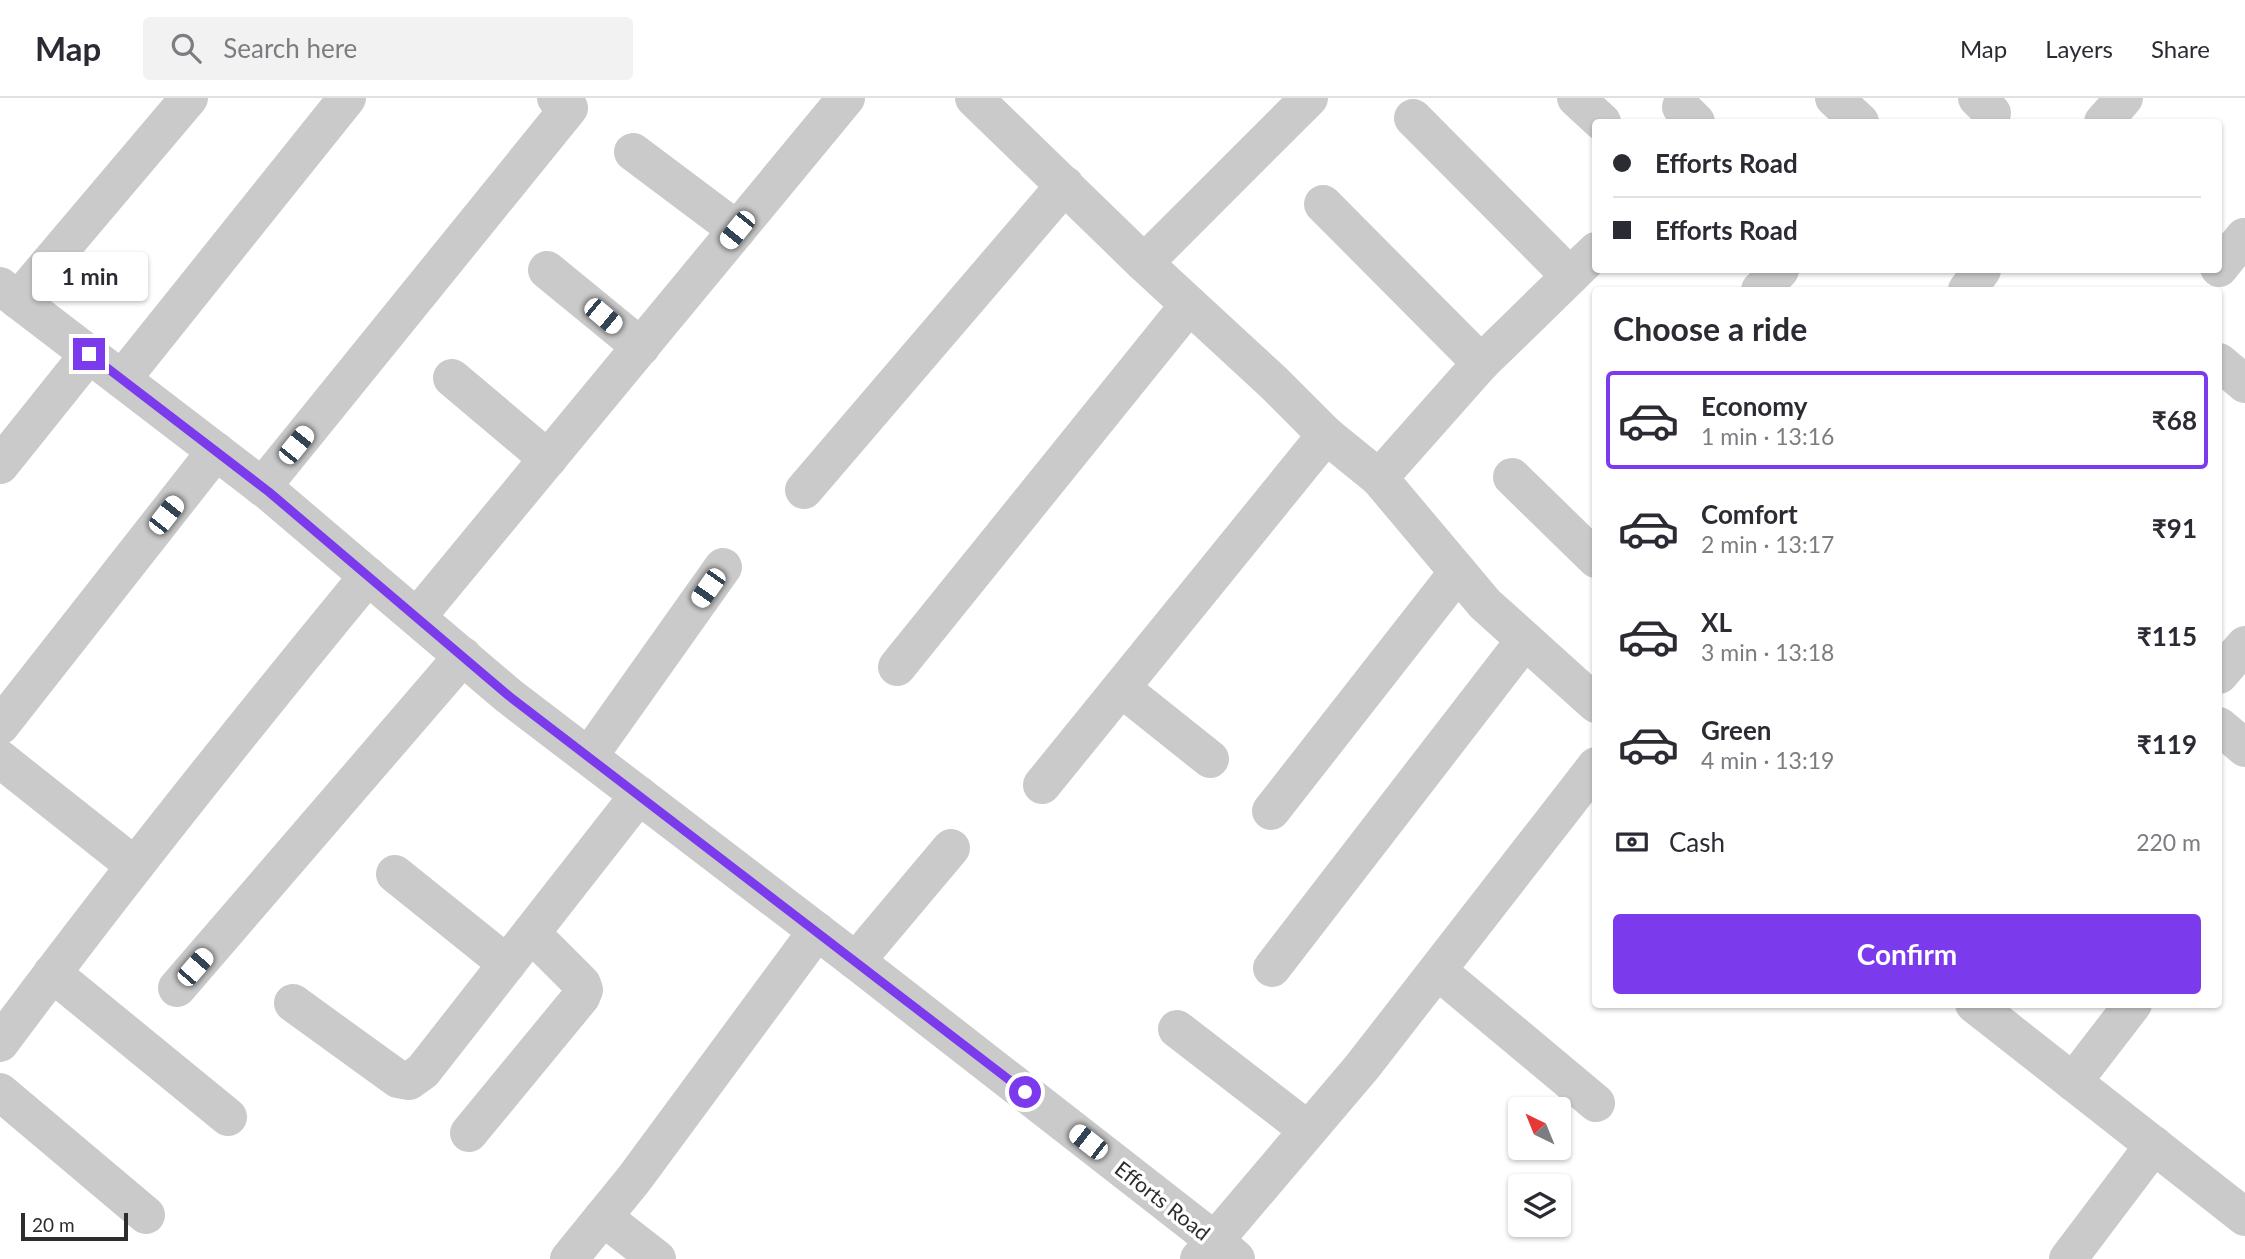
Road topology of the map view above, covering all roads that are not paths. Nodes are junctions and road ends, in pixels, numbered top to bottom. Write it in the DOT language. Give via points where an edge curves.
graph roads {
  1 [pos="189,98"];
  2 [pos="346,98"];
  3 [pos="556,98"];
  4 [pos="974,98"];
  5 [pos="1309,98"];
  6 [pos="1576,98"];
  7 [pos="1834,98"];
  8 [pos="2124,98"];
  9 [pos="841,100"];
  10 [pos="1413,118"];
  11 [pos="1599,119"];
  12 [pos="1857,119"];
  13 [pos="2106,119"];
  14 [pos="633,152"];
  15 [pos="1065,185"];
  16 [pos="1323,204"];
  17 [pos="737,230"];
  18 [pos="2244,237"];
  19 [pos="1144,263"];
  20 [pos="1583,264"];
  21 [pos="2222,265"];
  22 [pos="547,270"];
  23 [pos="1777,273"];
  24 [pos="2216,273"];
  25 [pos="1763,287"];
  26 [pos="2204,287"];
  27 [pos="9,293"];
  28 [pos="1189,305"];
  29 [pos="641,347"];
  30 [pos="89,354"];
  31 [pos="1481,363"];
  32 [pos="2222,365"];
  33 [pos="452,378"];
  34 [pos="121,379"];
  35 [pos="2245,384"];
  36 [pos="1326,435"];
  37 [pos="216,452"];
  38 [pos="548,459"];
  39 [pos="0,465"];
  40 [pos="1511,477"];
  41 [pos="1379,478"];
  42 [pos="262,487"];
  43 [pos="804,490"];
  44 [pos="1592,554"];
  45 [pos="723,567"];
  46 [pos="1458,572"];
  47 [pos="368,576"];
  48 [pos="417,617"];
  49 [pos="1525,640"];
  50 [pos="2245,645"];
  51 [pos="463,656"];
  52 [pos="897,667"];
  53 [pos="2222,672"];
  54 [pos="1121,688"];
  55 [pos="1592,700"];
  56 [pos="0,726"];
  57 [pos="2222,729"];
  58 [pos="2245,748"];
  59 [pos="589,756"];
  60 [pos="0,759"];
  61 [pos="1210,759"];
  62 [pos="1592,771"];
  63 [pos="1042,785"];
  64 [pos="639,795"];
  65 [pos="1271,811"];
  66 [pos="951,848"];
  67 [pos="135,866"];
  68 [pos="395,874"];
  69 [pos="817,931"];
  70 [pos="531,933"];
  71 [pos="856,961"];
  72 [pos="507,964"];
  73 [pos="1272,968"];
  74 [pos="1438,971"];
  75 [pos="52,973"];
  76 [pos="177,988"];
  77 [pos="293,1003"];
  78 [pos="1979,1008"];
  79 [pos="2130,1008"];
  80 [pos="1177,1029"];
  81 [pos="0,1043"];
  82 [pos="2073,1082"];
  83 [pos="0,1093"];
  84 [pos="1595,1103"];
  85 [pos="228,1117"];
  86 [pos="1308,1129"];
  87 [pos="469,1133"];
  88 [pos="2154,1145"];
  89 [pos="146,1216"];
  90 [pos="603,1217"];
  91 [pos="2245,1217"];
  92 [pos="1216,1253"];
  93 [pos="569,1259"];
  94 [pos="657,1259"];
  95 [pos="2068,1259"];
  1 -- 27 [label="street"];
  2 -- 34 [label="street"];
  3 -- 42 [label="street" via="569,108"];
  4 -- 15 [label="street"];
  5 -- 19 [label="street"];
  6 -- 11 [label="street"];
  7 -- 12 [label="street"];
  8 -- 13 [label="street"];
  9 -- 17 [label="street"];
  10 -- 20 [label="street"];
  14 -- 17 [label="street"];
  15 -- 19 [label="street"];
  15 -- 43 [label="street"];
  16 -- 31 [label="street"];
  17 -- 29 [label="street"];
  18 -- 21 [label="street"];
  19 -- 28 [label="street"];
  20 -- 31 [label="street"];
  22 -- 29 [label="street"];
  23 -- 25 [label="street"];
  24 -- 26 [label="street"];
  27 -- 30 [label="street, Efforts Road"];
  28 -- 36 [label="street"];
  28 -- 52 [label="street"];
  29 -- 38 [label="street"];
  30 -- 34 [label="street, Efforts Road"];
  30 -- 39 [label="street"];
  31 -- 41 [label="street"];
  32 -- 35 [label="street"];
  33 -- 38 [label="street"];
  34 -- 37 [label="street, Efforts Road"];
  36 -- 41 [label="street"];
  36 -- 54 [label="street"];
  37 -- 42 [label="street, Efforts Road"];
  37 -- 56 [label="street"];
  38 -- 48 [label="street"];
  40 -- 44 [label="street"];
  41 -- 46 [label="street"];
  42 -- 47 [label="street, Efforts Road"];
  45 -- 59 [label="street"];
  46 -- 49 [label="street"];
  46 -- 65 [label="street"];
  47 -- 48 [label="street, Efforts Road"];
  47 -- 67 [label="street"];
  48 -- 51 [label="street, Efforts Road"];
  49 -- 55 [label="street"];
  49 -- 73 [label="street"];
  50 -- 53 [label="street"];
  51 -- 59 [label="street, Efforts Road"];
  51 -- 76 [label="street"];
  54 -- 61 [label="street"];
  54 -- 63 [label="street"];
  57 -- 58 [label="street"];
  59 -- 64 [label="street, Efforts Road"];
  60 -- 67 [label="street"];
  62 -- 74 [label="street"];
  64 -- 69 [label="street, Efforts Road"];
  64 -- 70 [label="street"];
  66 -- 71 [label="street"];
  67 -- 75 [label="street"];
  68 -- 72 [label="street"];
  69 -- 71 [label="street, Efforts Road"];
  69 -- 90 [label="street"];
  70 -- 72 [label="street"];
  70 -- 87 [label="street" via="584,990"];
  71 -- 92 [label="street, Efforts Road"];
  72 -- 77 [label="street" via="423,1071 409,1081 398,1079"];
  74 -- 84 [label="street"];
  74 -- 86 [label="street"];
  75 -- 81 [label="street"];
  75 -- 85 [label="street"];
  78 -- 82 [label="street"];
  79 -- 82 [label="street"];
  80 -- 86 [label="street"];
  82 -- 88 [label="street"];
  83 -- 89 [label="street"];
  86 -- 92 [label="street"];
  88 -- 91 [label="street"];
  88 -- 95 [label="street"];
  90 -- 93 [label="street"];
  90 -- 94 [label="street"];
}
